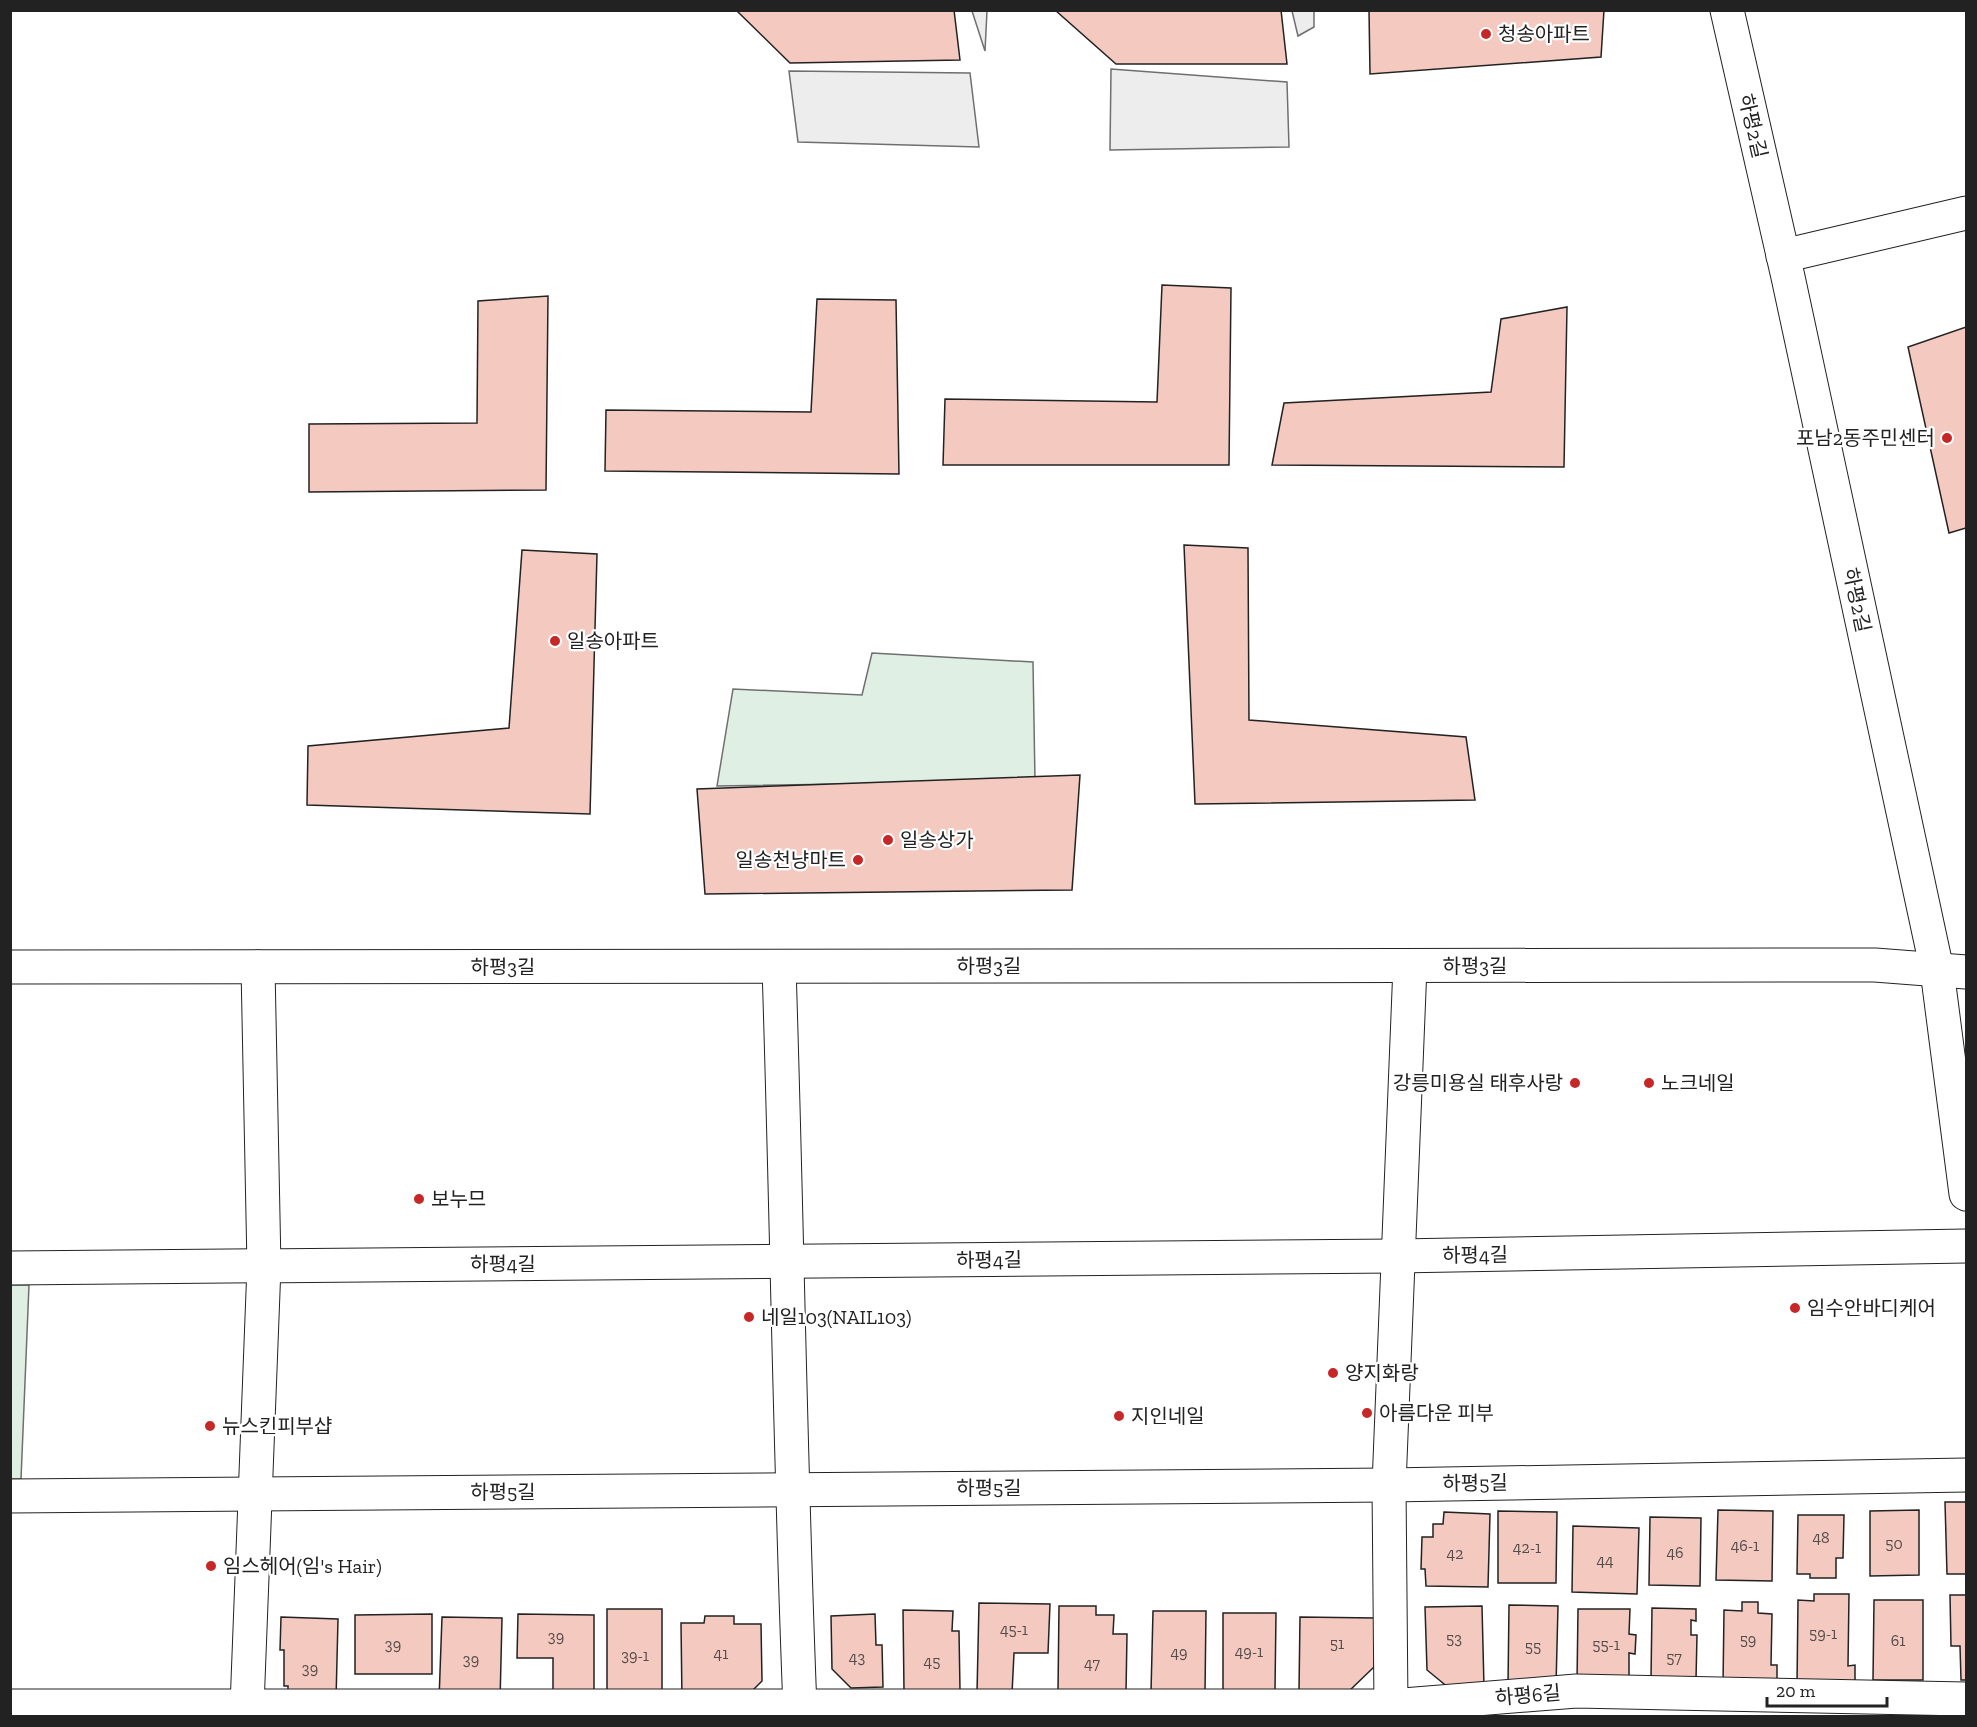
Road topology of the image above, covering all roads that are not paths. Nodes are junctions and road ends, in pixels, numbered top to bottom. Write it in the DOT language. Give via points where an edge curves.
graph roads {
  1 [pos="1727,10"];
  2 [pos="1966,213"];
  3 [pos="1783,256"];
  4 [pos="1410,966"];
  5 [pos="10,967"];
  6 [pos="258,967"];
  7 [pos="779,967"];
  8 [pos="1952,971"];
  9 [pos="1966,1194"];
  10 [pos="1966,1246"];
  11 [pos="1397,1256"];
  12 [pos="789,1262"];
  13 [pos="264,1266"];
  14 [pos="10,1268"];
  15 [pos="1966,1474"];
  16 [pos="1389,1485"];
  17 [pos="791,1490"];
  18 [pos="254,1495"];
  19 [pos="10,1496"];
  20 [pos="1966,1699"];
  21 [pos="10,1706"];
  22 [pos="1391,1706"];
  23 [pos="247,1707"];
  24 [pos="800,1708"];
  1 -- 3 [label="street, 하평2길"];
  2 -- 3 [label="street"];
  3 -- 8 [label="street, 하평2길"];
  4 -- 7 [label="street, 하평3길"];
  4 -- 8 [label="street, 하평3길" via="1875,965"];
  4 -- 11 [label="street"];
  5 -- 6 [label="street, 하평3길"];
  6 -- 7 [label="street, 하평3길"];
  6 -- 13 [label="street"];
  7 -- 12 [label="street"];
  8 -- 9 [label="street, 하평2길"];
  10 -- 11 [label="street, 하평4길"];
  11 -- 12 [label="street, 하평4길"];
  11 -- 16 [label="street"];
  12 -- 13 [label="street, 하평4길"];
  12 -- 17 [label="street"];
  13 -- 14 [label="street, 하평4길"];
  13 -- 18 [label="street"];
  15 -- 16 [label="street, 하평5길"];
  16 -- 17 [label="street, 하평5길"];
  16 -- 22 [label="street"];
  17 -- 18 [label="street, 하평5길"];
  17 -- 24 [label="street"];
  18 -- 19 [label="street, 하평5길"];
  18 -- 23 [label="street"];
  20 -- 22 [label="street, 하평6길" via="1576,1691"];
  21 -- 23 [label="street, 하평6길"];
  22 -- 24 [label="street, 하평6길"];
  23 -- 24 [label="street, 하평6길"];
}
